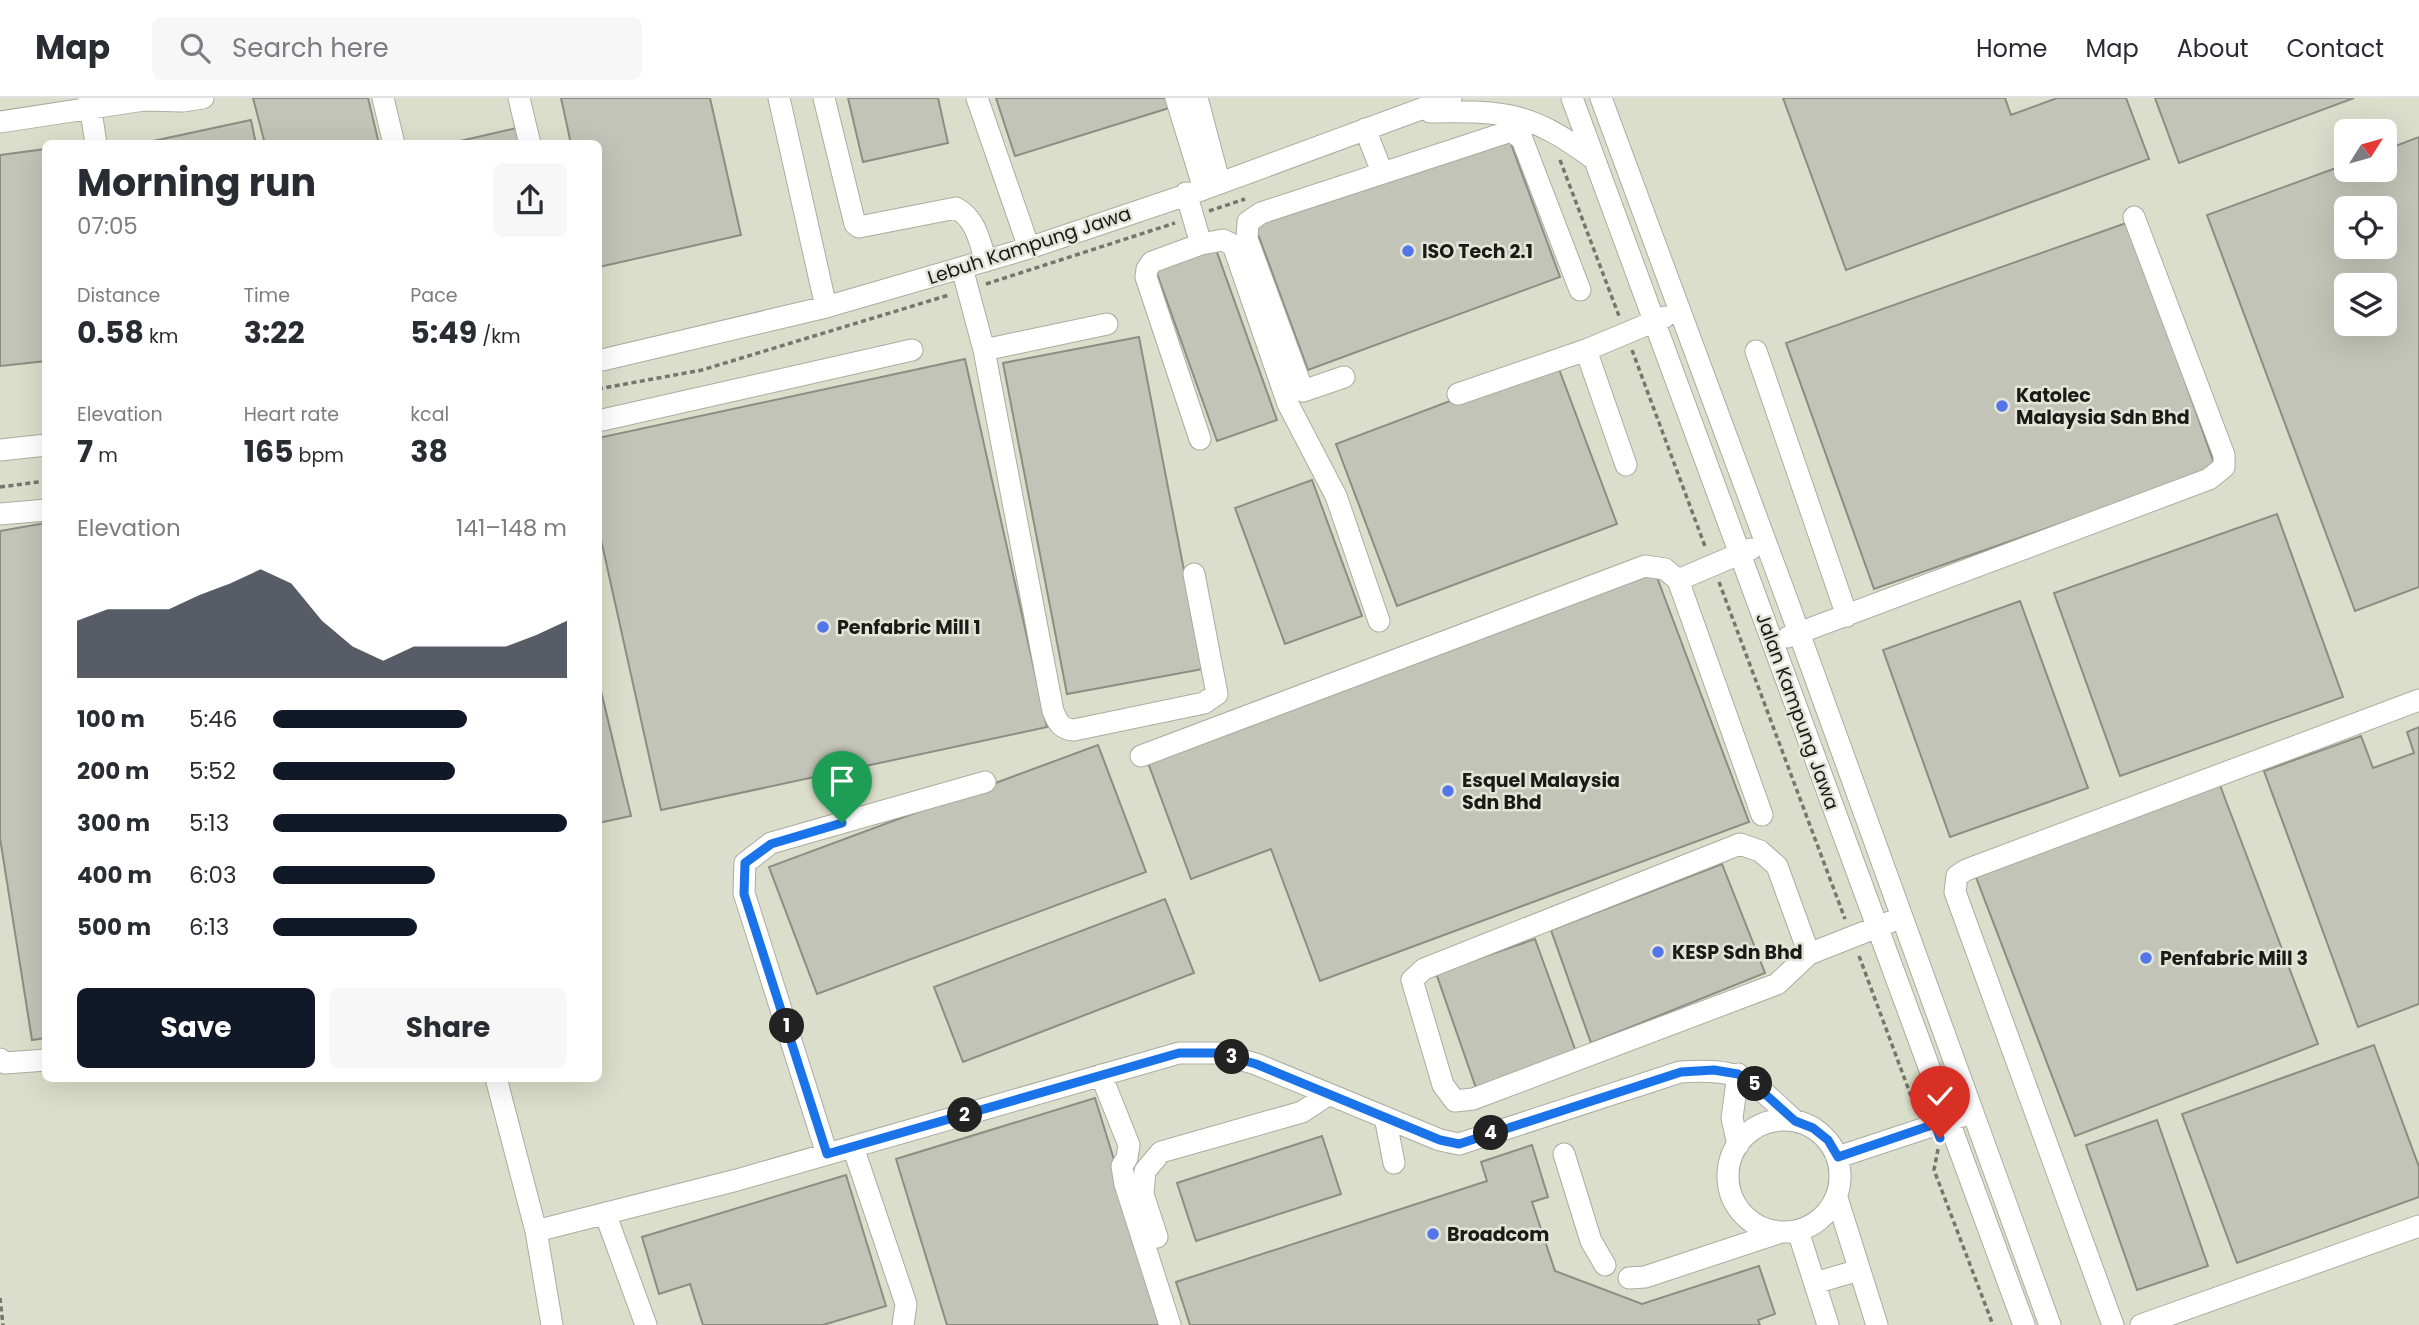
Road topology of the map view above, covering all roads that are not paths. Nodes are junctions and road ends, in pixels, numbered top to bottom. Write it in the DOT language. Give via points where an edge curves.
graph roads {
  1 [pos="203,98"];
  2 [pos="383,98"];
  3 [pos="519,98"];
  4 [pos="779,98"];
  5 [pos="824,98"];
  6 [pos="977,98"];
  7 [pos="1176,98"];
  8 [pos="1196,98"];
  9 [pos="1429,98"];
  10 [pos="1451,98"];
  11 [pos="1572,98"];
  12 [pos="1601,98"];
  13 [pos="1621,98"];
  14 [pos="144,99"];
  15 [pos="90,104"];
  16 [pos="1412,112"];
  17 [pos="0,121"];
  18 [pos="1612,127"];
  19 [pos="1365,129"];
  20 [pos="95,140"];
  21 [pos="393,140"];
  22 [pos="529,140"];
  23 [pos="1594,159"];
  24 [pos="1382,172"];
  25 [pos="1203,188"];
  26 [pos="2134,217"];
  27 [pos="1201,243"];
  28 [pos="1029,248"];
  29 [pos="986,261"];
  30 [pos="962,268"];
  31 [pos="1580,290"];
  32 [pos="826,307"];
  33 [pos="1679,310"];
  34 [pos="1655,322"];
  35 [pos="1107,324"];
  36 [pos="912,350"];
  37 [pos="984,350"];
  38 [pos="1586,350"];
  39 [pos="1756,351"];
  40 [pos="602,360"];
  41 [pos="1344,377"];
  42 [pos="1458,394"];
  43 [pos="602,420"];
  44 [pos="1200,439"];
  45 [pos="42,445"];
  46 [pos="0,450"];
  47 [pos="1626,466"];
  48 [pos="42,510"];
  49 [pos="0,514"];
  50 [pos="1767,544"];
  51 [pos="1740,554"];
  52 [pos="1194,574"];
  53 [pos="1678,580"];
  54 [pos="1847,616"];
  55 [pos="1379,621"];
  56 [pos="1800,633"];
  57 [pos="1773,642"];
  58 [pos="2419,700"];
  59 [pos="1141,756"];
  60 [pos="985,782"];
  61 [pos="1762,815"];
  62 [pos="1903,918"];
  63 [pos="1877,926"];
  64 [pos="1809,954"];
  65 [pos="0,1059"];
  66 [pos="42,1060"];
  67 [pos="1738,1074"];
  68 [pos="1101,1075"];
  69 [pos="497,1082"];
  70 [pos="1329,1094"];
  71 [pos="1972,1112"];
  72 [pos="1385,1117"];
  73 [pos="1795,1121"];
  74 [pos="1942,1122"];
  75 [pos="1738,1145"];
  76 [pos="853,1147"];
  77 [pos="827,1154"];
  78 [pos="1564,1154"];
  79 [pos="1838,1157"];
  80 [pos="1394,1163"];
  81 [pos="1837,1198"];
  82 [pos="605,1213"];
  83 [pos="2419,1226"];
  84 [pos="536,1231"];
  85 [pos="1790,1232"];
  86 [pos="1157,1237"];
  87 [pos="1605,1265"];
  88 [pos="1859,1270"];
  89 [pos="1629,1278"];
  90 [pos="1815,1283"];
  91 [pos="552,1325"];
  92 [pos="646,1325"];
  93 [pos="903,1325"];
  94 [pos="1170,1325"];
  95 [pos="1829,1325"];
  96 [pos="1877,1325"];
  97 [pos="2024,1325"];
  98 [pos="2050,1325"];
  99 [pos="2113,1325"];
  100 [pos="2141,1325"];
  1 -- 14 [label="street"];
  2 -- 21 [label="street"];
  3 -- 22 [label="street"];
  4 -- 32 [label="street"];
  5 -- 29 [label="street" via="855,224 859,227 956,208 975,226"];
  6 -- 28 [label="street"];
  7 -- 25 [label="street"];
  8 -- 25 [label="street"];
  9 -- 16 [label="street"];
  10 -- 16 [label="street, Lebuh Kampung Jawa"];
  11 -- 23 [label="street, Jalan Kampung Jawa"];
  12 -- 18 [label="street, Jalan Kampung Jawa"];
  13 -- 18 [label="street"];
  14 -- 15 [label="street"];
  15 -- 17 [label="street"];
  15 -- 20 [label="street"];
  16 -- 19 [label="street, Lebuh Kampung Jawa"];
  16 -- 23 [label="street" via="1494,111 1530,119"];
  18 -- 33 [label="street, Jalan Kampung Jawa"];
  19 -- 24 [label="street"];
  19 -- 25 [label="street, Lebuh Kampung Jawa"];
  23 -- 34 [label="street, Jalan Kampung Jawa"];
  24 -- 31 [label="street" via="1511,131 1521,139"];
  24 -- 41 [label="street" via="1261,213 1248,222 1247,239 1303,391"];
  25 -- 27 [label="street"];
  25 -- 28 [label="street, Lebuh Kampung Jawa"];
  26 -- 54 [label="street" via="2224,455 2224,467 2209,479"];
  27 -- 44 [label="street" via="1152,262 1146,277"];
  27 -- 55 [label="street" via="1223,240 1233,245 1288,404 1336,496"];
  28 -- 29 [label="street, Lebuh Kampung Jawa"];
  29 -- 30 [label="street, Lebuh Kampung Jawa"];
  30 -- 32 [label="street, Lebuh Kampung Jawa"];
  30 -- 37 [label="street"];
  32 -- 40 [label="street, Lebuh Kampung Jawa"];
  33 -- 34 [label="street"];
  33 -- 50 [label="street, Jalan Kampung Jawa"];
  34 -- 38 [label="street"];
  34 -- 51 [label="street, Jalan Kampung Jawa"];
  35 -- 37 [label="street"];
  36 -- 43 [label="street"];
  37 -- 52 [label="street" via="1058,723 1074,730 1204,703 1217,694"];
  38 -- 42 [label="street"];
  38 -- 47 [label="street"];
  39 -- 54 [label="street"];
  45 -- 46 [label="street"];
  48 -- 49 [label="street"];
  50 -- 51 [label="street"];
  50 -- 56 [label="street, Jalan Kampung Jawa"];
  51 -- 53 [label="street"];
  51 -- 57 [label="street, Jalan Kampung Jawa"];
  53 -- 59 [label="street" via="1665,569 1645,566"];
  53 -- 61 [label="street"];
  54 -- 56 [label="street"];
  56 -- 57 [label="street"];
  56 -- 62 [label="street, Jalan Kampung Jawa"];
  57 -- 63 [label="street, Jalan Kampung Jawa"];
  58 -- 99 [label="street" via="1957,876 1955,892"];
  60 -- 77 [label="street" via="771,844 745,863 744,894"];
  62 -- 63 [label="street"];
  62 -- 71 [label="street, Jalan Kampung Jawa"];
  63 -- 64 [label="street"];
  63 -- 74 [label="street, Jalan Kampung Jawa"];
  64 -- 64 [label="street" via="1777,866 1760,851 1740,844 1424,969 1412,980 1443,1085 1455,1101 1777,984"];
  65 -- 66 [label="street" via="5,1063"];
  67 -- 72 [label="street" via="1681,1072 1459,1144"];
  67 -- 73 [label="street"];
  67 -- 75 [label="street" via="1732,1118"];
  68 -- 70 [label="street" via="1179,1053 1217,1053"];
  68 -- 76 [label="street"];
  68 -- 94 [label="street" via="1129,1145 1122,1167 1125,1184"];
  69 -- 84 [label="street"];
  70 -- 72 [label="street"];
  70 -- 86 [label="street" via="1302,1112 1161,1152 1145,1171 1143,1194"];
  71 -- 74 [label="street"];
  71 -- 98 [label="street, Jalan Kampung Jawa"];
  72 -- 80 [label="street"];
  73 -- 75 [label="street" via="1774,1121 1756,1128"];
  73 -- 79 [label="street" via="1828,1140"];
  74 -- 79 [label="street"];
  74 -- 97 [label="street, Jalan Kampung Jawa"];
  75 -- 85 [label="street" via="1729,1166 1731,1194 1739,1209 1765,1229"];
  76 -- 77 [label="street"];
  76 -- 93 [label="street" via="906,1304"];
  77 -- 82 [label="street"];
  78 -- 87 [label="street" via="1591,1241"];
  79 -- 81 [label="street" via="1841,1178"];
  81 -- 85 [label="street" via="1814,1224"];
  81 -- 88 [label="street"];
  82 -- 84 [label="street"];
  82 -- 92 [label="street"];
  83 -- 100 [label="street"];
  84 -- 91 [label="street"];
  85 -- 89 [label="street"];
  85 -- 90 [label="street"];
  88 -- 90 [label="street"];
  88 -- 96 [label="street"];
  90 -- 95 [label="street"];
}
